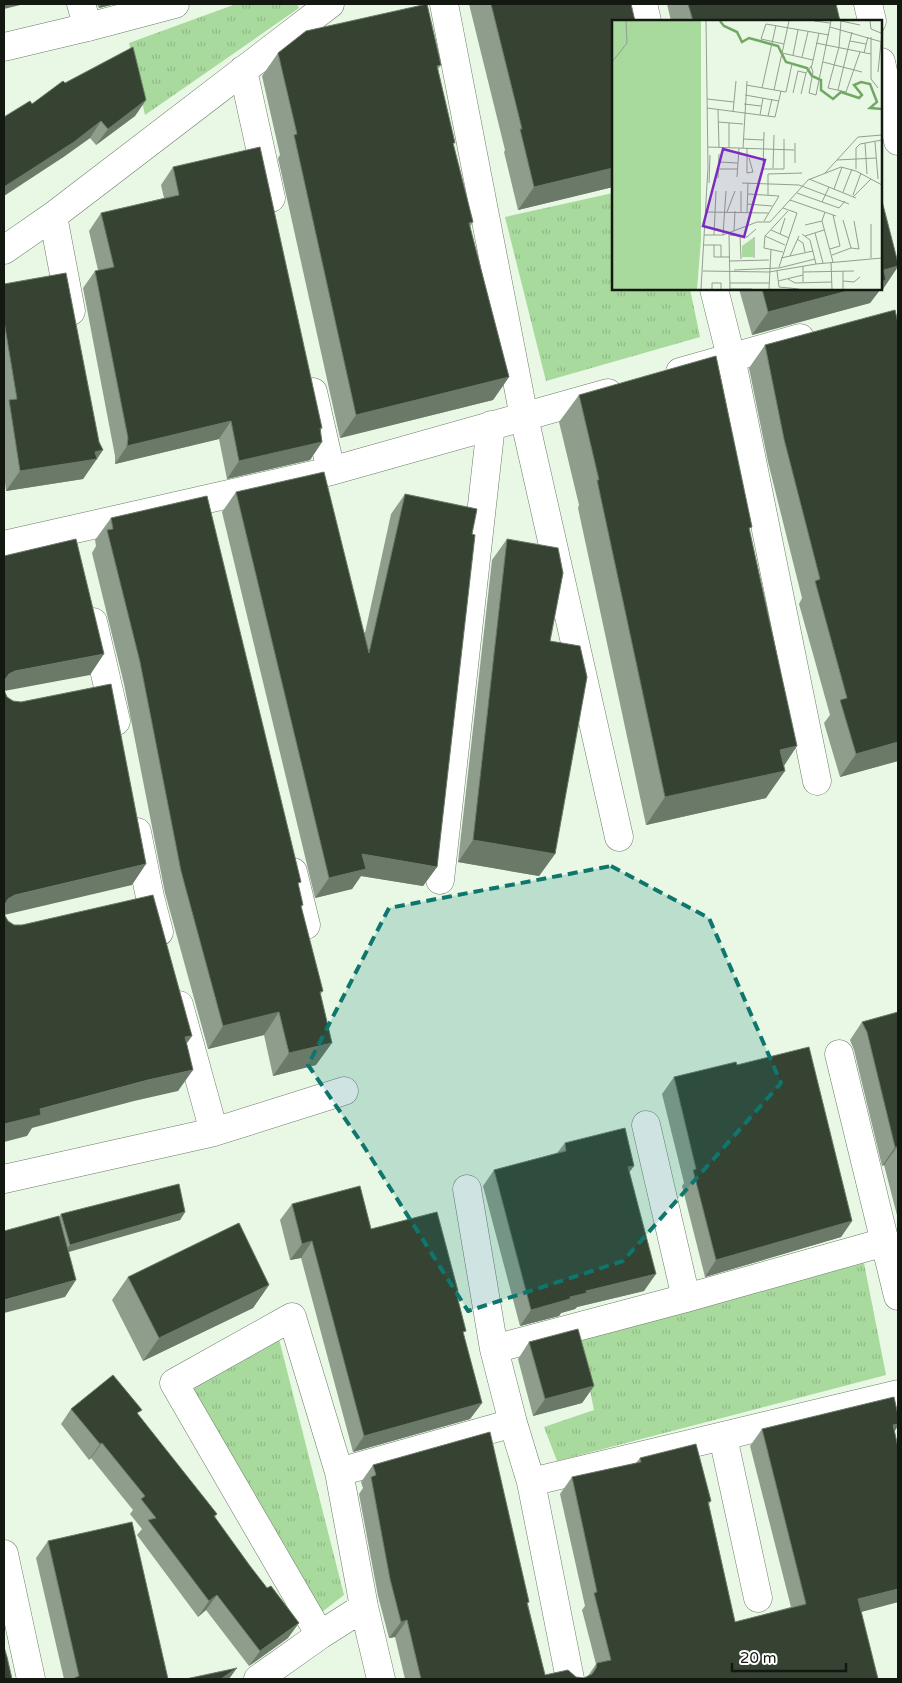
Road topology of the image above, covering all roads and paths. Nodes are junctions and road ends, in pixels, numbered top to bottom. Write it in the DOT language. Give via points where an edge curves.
graph roads {
  1 [pos="175,4"];
  2 [pos="444,4"];
  3 [pos="643,4"];
  4 [pos="868,4"];
  5 [pos="322,6"];
  6 [pos="84,15"];
  7 [pos="648,20"];
  8 [pos="872,20"];
  9 [pos="4,47"];
  10 [pos="882,67"];
  11 [pos="243,70"];
  12 [pos="898,141"];
  13 [pos="53,216"];
  14 [pos="277,226"];
  15 [pos="4,250"];
  16 [pos="714,290"];
  17 [pos="824,332"];
  18 [pos="76,333"];
  19 [pos="731,357"];
  20 [pos="307,363"];
  21 [pos="656,379"];
  22 [pos="627,387"];
  23 [pos="524,417"];
  24 [pos="491,425"];
  25 [pos="331,471"];
  26 [pos="203,499"];
  27 [pos="210,528"];
  28 [pos="70,531"];
  29 [pos="4,545"];
  30 [pos="77,558"];
  31 [pos="86,595"];
  32 [pos="109,687"];
  33 [pos="80,692"];
  34 [pos="120,744"];
  35 [pos="817,782"];
  36 [pos="133,811"];
  37 [pos="619,837"];
  38 [pos="287,847"];
  39 [pos="440,880"];
  40 [pos="306,925"];
  41 [pos="165,953"];
  42 [pos="173,981"];
  43 [pos="839,1054"];
  44 [pos="344,1091"];
  45 [pos="646,1125"];
  46 [pos="214,1132"];
  47 [pos="4,1178"];
  48 [pos="466,1189"];
  49 [pos="885,1242"];
  50 [pos="898,1295"];
  51 [pos="686,1298"];
  52 [pos="494,1349"];
  53 [pos="898,1394"];
  54 [pos="513,1422"];
  55 [pos="723,1437"];
  56 [pos="338,1472"];
  57 [pos="531,1482"];
  58 [pos="4,1554"];
  59 [pos="758,1598"];
  60 [pos="364,1607"];
  61 [pos="320,1635"];
  62 [pos="31,1679"];
  63 [pos="258,1679"];
  64 [pos="382,1679"];
  65 [pos="570,1679"];
  1 -- 6 [label="street"];
  2 -- 23 [label="street"];
  3 -- 7 [label="street"];
  4 -- 8 [label="street"];
  5 -- 11 [label="street"];
  6 -- 9 [label="street"];
  10 -- 12 [label="street"];
  11 -- 13 [label="street"];
  11 -- 14 [label="street"];
  13 -- 15 [label="street"];
  13 -- 18 [label="street"];
  16 -- 19 [label="street"];
  17 -- 19 [label="street"];
  19 -- 21 [label="street"];
  19 -- 35 [label="street"];
  20 -- 25 [label="street"];
  22 -- 23 [label="street"];
  23 -- 24 [label="street"];
  23 -- 37 [label="street"];
  24 -- 25 [label="street"];
  24 -- 39 [label="street"];
  25 -- 26 [label="street"];
  26 -- 27 [label="street"];
  26 -- 28 [label="street"];
  28 -- 29 [label="street"];
  28 -- 30 [label="street"];
  31 -- 32 [label="street"];
  32 -- 33 [label="street"];
  32 -- 34 [label="street"];
  36 -- 41 [label="street" via="140,899"];
  38 -- 40 [label="street"];
  42 -- 46 [label="street"];
  43 -- 49 [label="street"];
  44 -- 46 [label="street"];
  45 -- 51 [label="street"];
  46 -- 47 [label="street"];
  48 -- 52 [label="street"];
  49 -- 50 [label="street"];
  49 -- 51 [label="street"];
  51 -- 52 [label="street"];
  52 -- 54 [label="street"];
  53 -- 55 [label="street"];
  54 -- 56 [label="street"];
  54 -- 57 [label="street"];
  55 -- 57 [label="street"];
  55 -- 59 [label="street"];
  56 -- 60 [label="street"];
  56 -- 61 [label="street" via="292,1317 174,1383"];
  57 -- 65 [label="street"];
  58 -- 62 [label="street"];
  60 -- 61 [label="street"];
  60 -- 64 [label="street"];
  61 -- 63 [label="street"];
}
